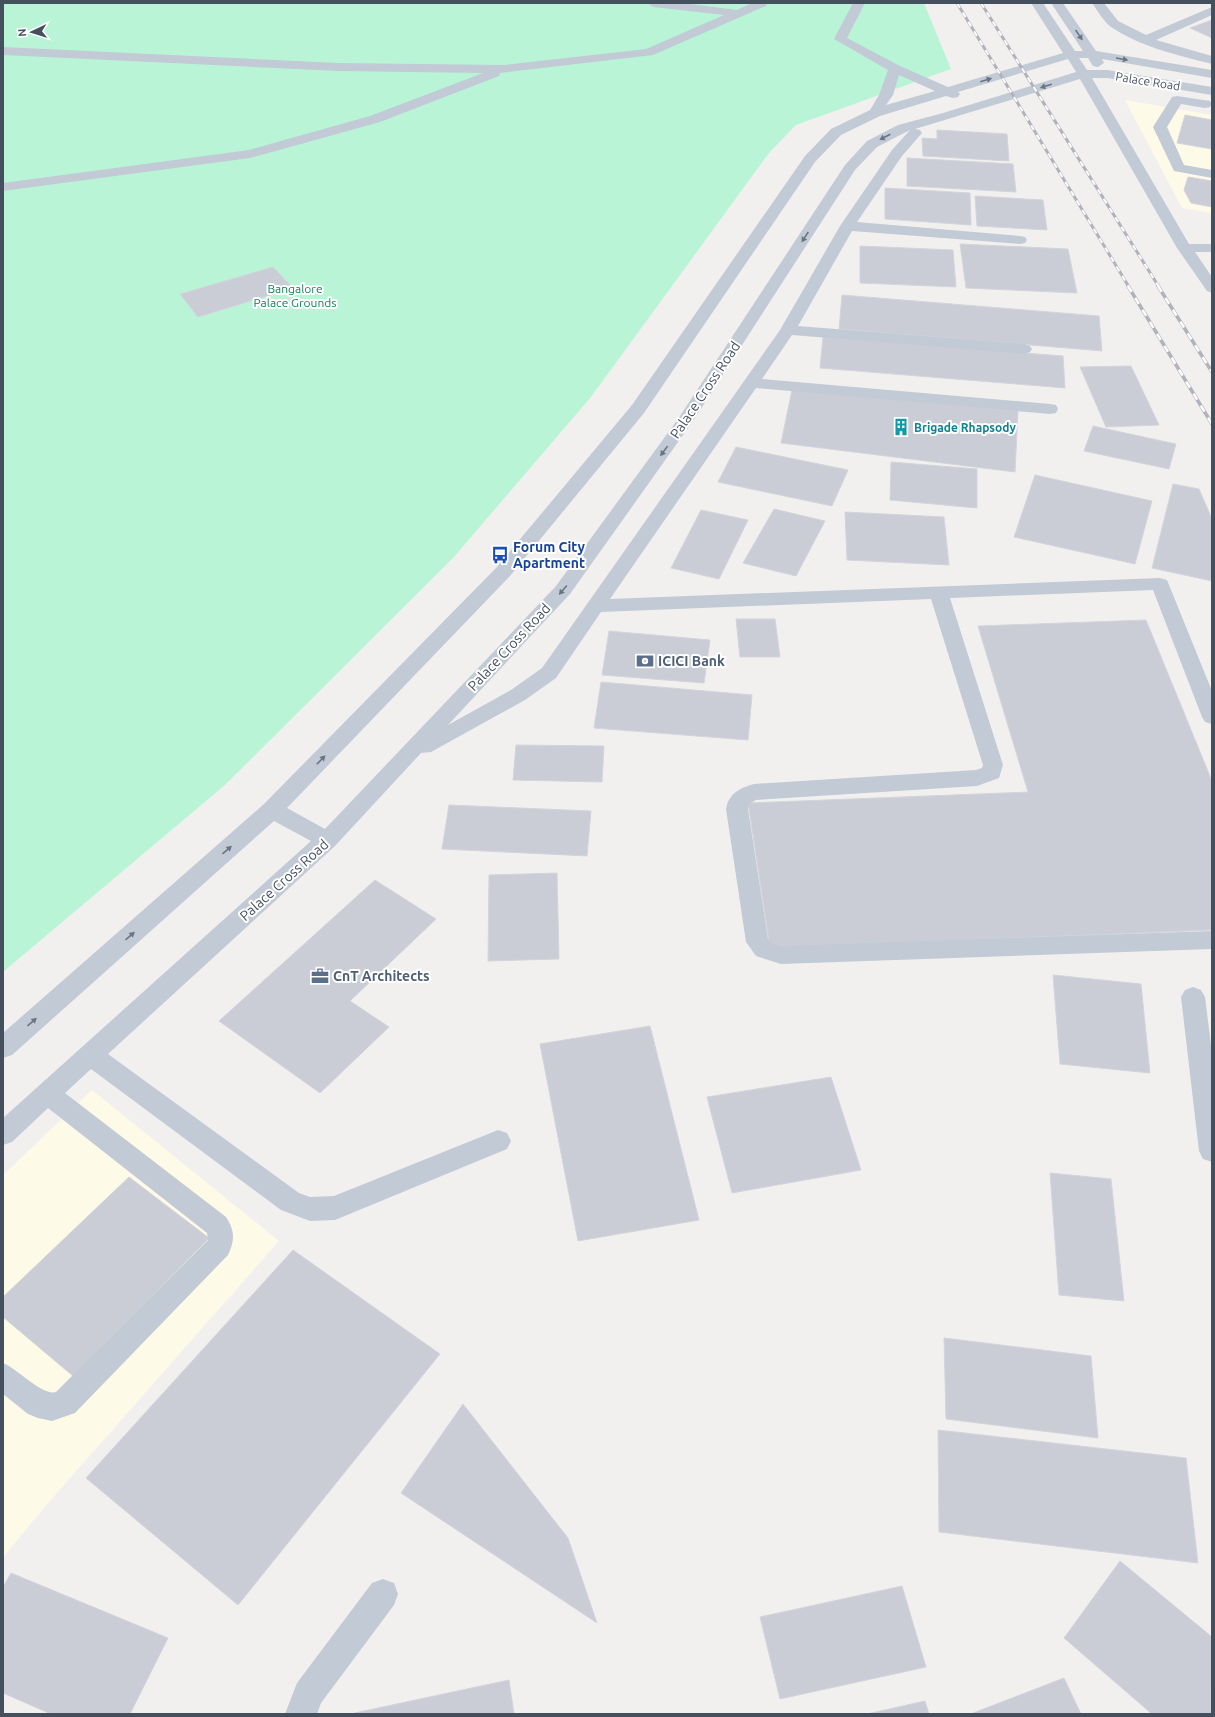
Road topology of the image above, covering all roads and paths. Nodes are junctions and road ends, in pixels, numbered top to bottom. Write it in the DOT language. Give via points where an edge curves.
graph roads {
  1 [pos="653,3"];
  2 [pos="762,3"];
  3 [pos="859,3"];
  4 [pos="1037,3"];
  5 [pos="1057,3"];
  6 [pos="1098,3"];
  7 [pos="1212,11"];
  8 [pos="736,13"];
  9 [pos="1145,40"];
  10 [pos="3,51"];
  11 [pos="1092,54"];
  12 [pos="1069,55"];
  13 [pos="1212,60"];
  14 [pos="504,69"];
  15 [pos="895,69"];
  16 [pos="1083,74"];
  17 [pos="1107,74"];
  18 [pos="1212,74"];
  19 [pos="949,91"];
  20 [pos="1212,91"];
  21 [pos="1212,106"];
  22 [pos="977,107"];
  23 [pos="875,113"];
  24 [pos="915,133"];
  25 [pos="1212,174"];
  26 [pos="3,188"];
  27 [pos="847,226"];
  28 [pos="1020,240"];
  29 [pos="1184,248"];
  30 [pos="1212,248"];
  31 [pos="1212,288"];
  32 [pos="788,330"];
  33 [pos="1024,349"];
  34 [pos="750,383"];
  35 [pos="1050,409"];
  36 [pos="938,592"];
  37 [pos="597,606"];
  38 [pos="1212,717"];
  39 [pos="406,757"];
  40 [pos="272,810"];
  41 [pos="327,840"];
  42 [pos="1212,940"];
  43 [pos="1193,997"];
  44 [pos="3,1048"];
  45 [pos="91,1055"];
  46 [pos="48,1094"];
  47 [pos="3,1134"];
  48 [pos="498,1141"];
  49 [pos="1212,1151"];
  50 [pos="3,1376"];
  51 [pos="383,1594"];
  52 [pos="301,1714"];
  1 -- 8 [label="street"];
  2 -- 8 [label="street"];
  3 -- 15 [label="street" via="840,39"];
  4 -- 12 [label="street"];
  5 -- 11 [label="street, one-way"];
  6 -- 9 [label="street" via="1114,24"];
  7 -- 9 [label="street"];
  8 -- 14 [label="street" via="649,52"];
  9 -- 13 [label="street"];
  10 -- 14 [label="street" via="338,67"];
  11 -- 12 [label="street"];
  11 -- 17 [label="street"];
  11 -- 18 [label="street, one-way"];
  12 -- 16 [label="street"];
  19 -- 12 [label="street, one-way"];
  14 -- 26 [label="street" via="375,119 250,154"];
  15 -- 19 [label="street"];
  15 -- 23 [label="street" via="886,95"];
  16 -- 17 [label="street, Palace Road"];
  16 -- 22 [label="street, Palace Road, one-way"];
  16 -- 29 [label="street"];
  17 -- 20 [label="street, Palace Road"];
  19 -- 22 [label="street"];
  19 -- 23 [label="street"];
  21 -- 25 [label="street" via="1177,100 1160,127 1179,168"];
  22 -- 39 [label="street, Palace Cross Road, one-way" via="903,128 872,144 850,168 685,421 563,590"];
  40 -- 23 [label="street, one-way" via="502,572 638,409 810,159 836,132"];
  24 -- 27 [label="street" via="897,153"];
  27 -- 28 [label="street"];
  27 -- 32 [label="street"];
  29 -- 30 [label="street"];
  29 -- 31 [label="street"];
  32 -- 33 [label="street"];
  32 -- 34 [label="street"];
  34 -- 35 [label="street"];
  34 -- 37 [label="street"];
  36 -- 37 [label="street"];
  36 -- 38 [label="street" via="1160,584"];
  36 -- 42 [label="street" via="993,765 992,773 976,778 754,792 743,796 738,801 737,809 757,942 764,950 781,955"];
  37 -- 39 [label="street" via="550,673 518,695"];
  39 -- 41 [label="street, Palace Cross Road"];
  40 -- 41 [label="street"];
  44 -- 40 [label="street, one-way"];
  41 -- 45 [label="street, Palace Cross Road"];
  43 -- 49 [label="street"];
  45 -- 46 [label="street, Palace Cross Road"];
  45 -- 48 [label="street" via="290,1202 310,1209 335,1208"];
  46 -- 47 [label="street, Palace Cross Road"];
  46 -- 50 [label="street" via="217,1226 222,1238 219,1246 65,1403 52,1407 38,1404"];
  51 -- 52 [label="street" via="308,1694"];
}
